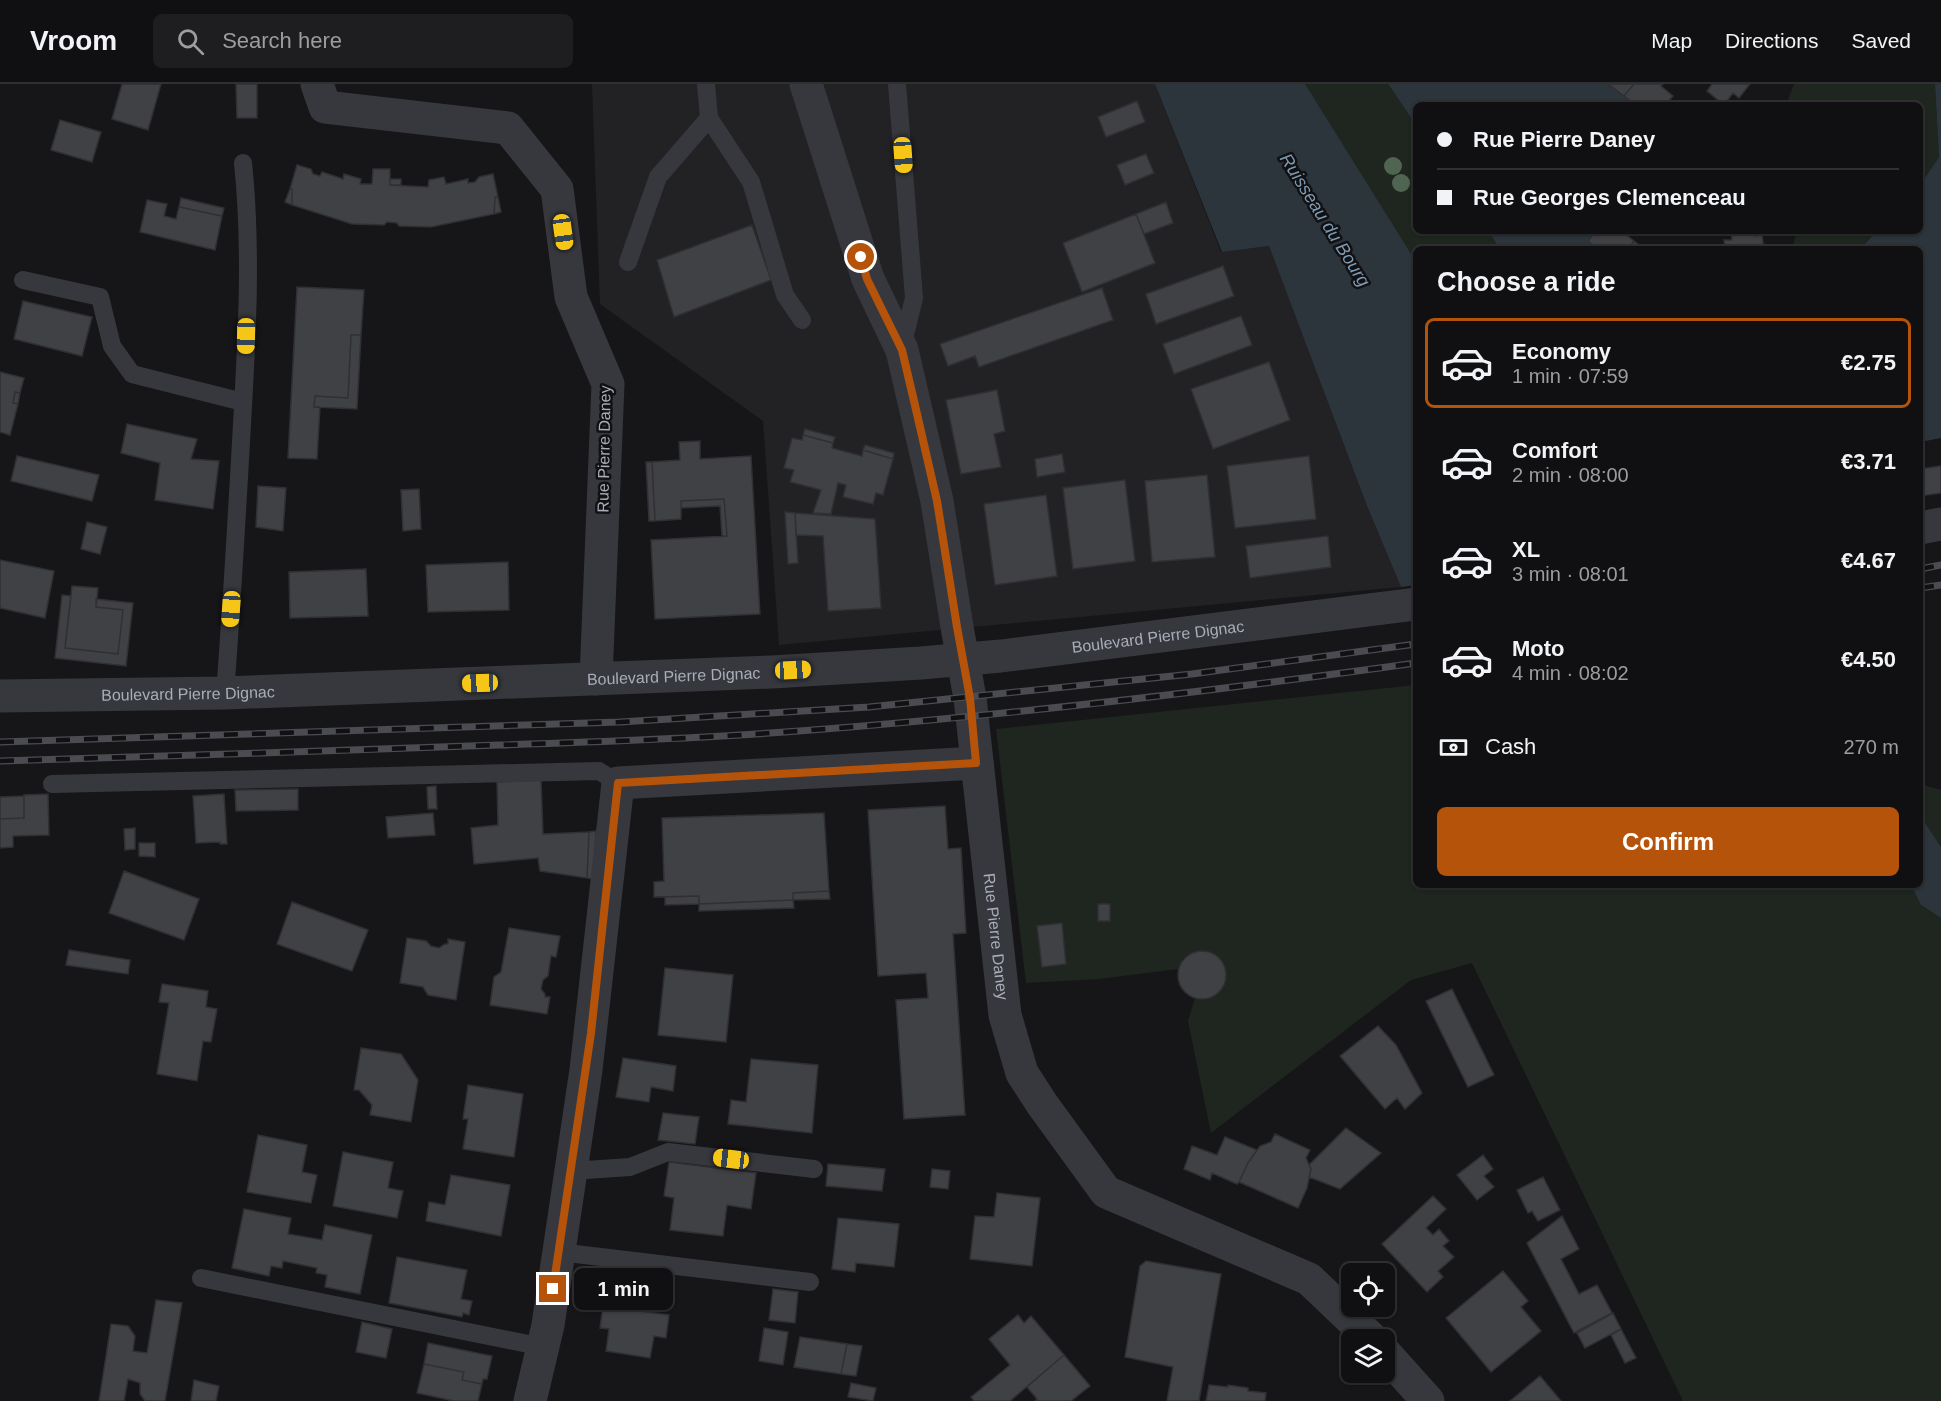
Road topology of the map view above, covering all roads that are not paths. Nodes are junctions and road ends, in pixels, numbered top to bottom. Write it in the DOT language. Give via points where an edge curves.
graph roads {
  1 [pos="317,84"];
  2 [pos="706,84"];
  3 [pos="806,84"];
  4 [pos="897,84"];
  5 [pos="709,118"];
  6 [pos="243,163"];
  7 [pos="628,262"];
  8 [pos="23,280"];
  9 [pos="802,320"];
  10 [pos="902,350"];
  11 [pos="243,402"];
  12 [pos="1941,524"];
  13 [pos="1923,527"];
  14 [pos="1413,604"];
  15 [pos="963,659"];
  16 [pos="596,679"];
  17 [pos="225,693"];
  18 [pos="0,696"];
  19 [pos="976,763"];
  20 [pos="618,783"];
  21 [pos="52,784"];
  22 [pos="814,1168"];
  23 [pos="571,1172"];
  24 [pos="559,1252"];
  25 [pos="201,1278"];
  26 [pos="810,1282"];
  27 [pos="1361,1329"];
  28 [pos="543,1347"];
  29 [pos="1395,1364"];
  30 [pos="530,1401"];
  31 [pos="1428,1401"];
  1 -- 16 [label="street, Rue Pierre Daney" via="325,107 508,128 557,189 571,297 608,384"];
  2 -- 5 [label="lane"];
  3 -- 10 [label="street, Rue Pierre Daney" via="867,279"];
  4 -- 10 [label="lane, Rue Pierre Daney" via="914,298"];
  5 -- 7 [label="lane" via="658,177"];
  5 -- 9 [label="lane" via="751,182 785,295"];
  6 -- 11 [label="lane" via="248,209"];
  8 -- 11 [label="lane" via="100,297 112,346 132,374"];
  10 -- 15 [label="street, Rue Pierre Daney" via="937,501"];
  11 -- 17 [label="lane"];
  12 -- 13 [label="street"];
  14 -- 15 [label="street, Boulevard Pierre Dignac"];
  15 -- 16 [label="street, Boulevard Pierre Dignac"];
  15 -- 19 [label="street, Rue Pierre Daney"];
  16 -- 17 [label="street, Boulevard Pierre Dignac"];
  17 -- 18 [label="street, Boulevard Pierre Dignac"];
  19 -- 20 [label="street"];
  19 -- 27 [label="street, Rue Pierre Daney" via="1005,1015 1022,1073 1042,1104 1106,1192 1309,1280"];
  20 -- 21 [label="lane" via="599,771"];
  20 -- 23 [label="street" via="591,1033"];
  22 -- 23 [label="lane" via="668,1152 630,1167"];
  23 -- 24 [label="street"];
  24 -- 26 [label="lane"];
  24 -- 28 [label="street"];
  25 -- 28 [label="lane"];
  28 -- 30 [label="street"];
  29 -- 31 [label="street"];
}
